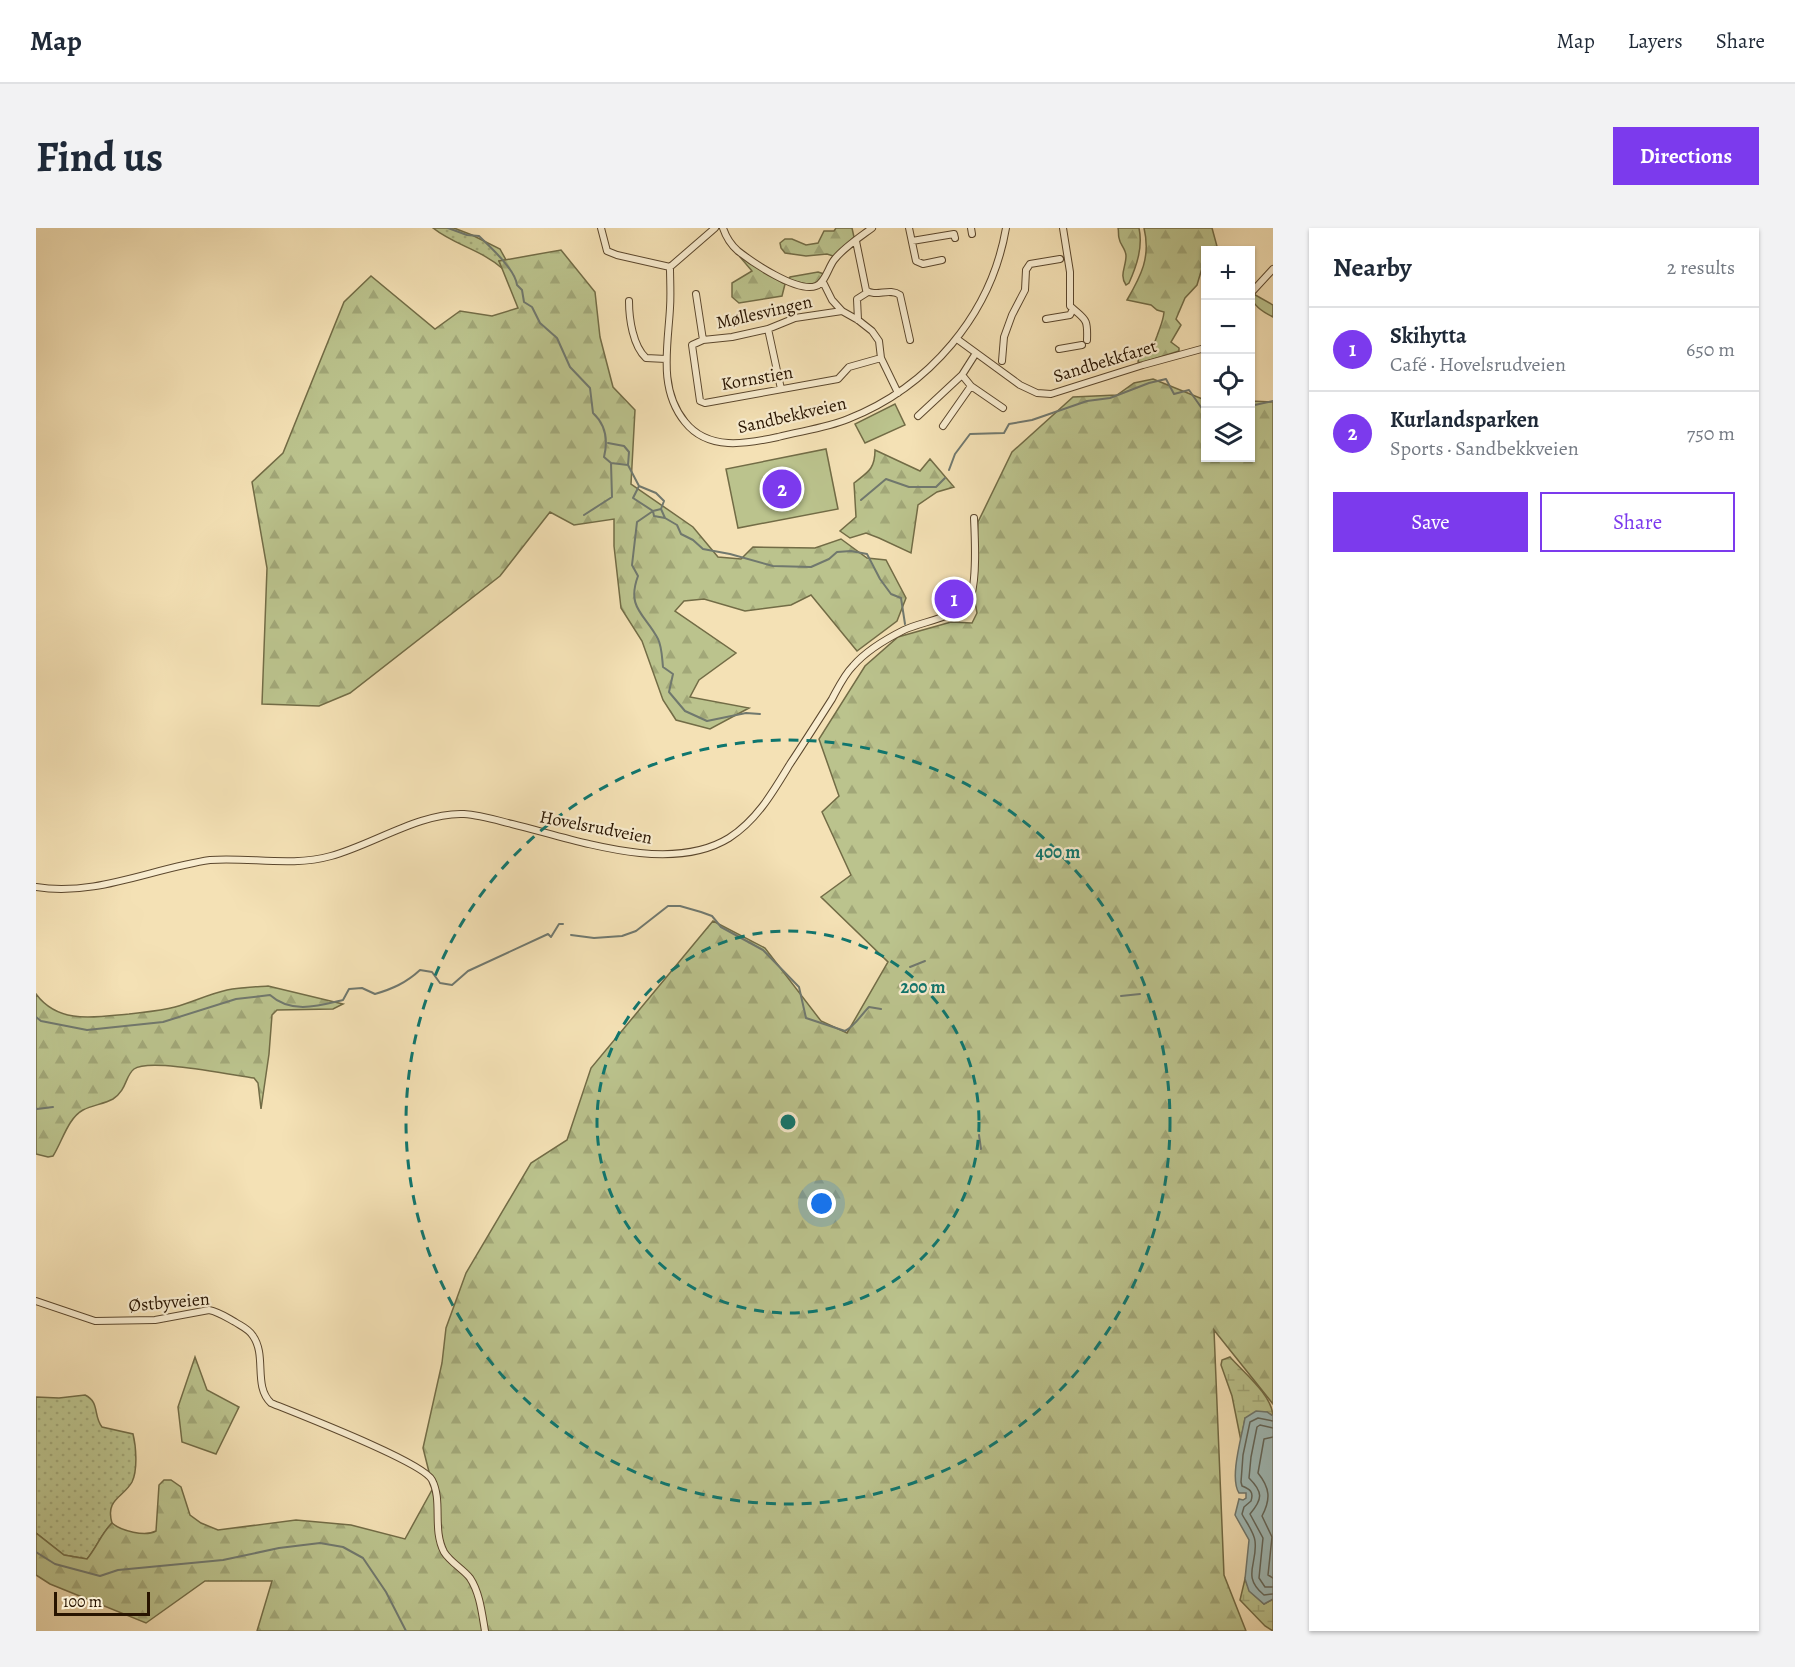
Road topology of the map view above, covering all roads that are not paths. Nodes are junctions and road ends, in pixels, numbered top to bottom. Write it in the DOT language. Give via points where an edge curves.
graph roads {
  1 [pos="601,228"];
  2 [pos="715,228"];
  3 [pos="723,228"];
  4 [pos="872,228"];
  5 [pos="909,228"];
  6 [pos="1006,228"];
  7 [pos="1063,228"];
  8 [pos="955,238"];
  9 [pos="856,241"];
  10 [pos="912,241"];
  11 [pos="1060,259"];
  12 [pos="942,260"];
  13 [pos="669,267"];
  14 [pos="1273,269"];
  15 [pos="823,282"];
  16 [pos="1255,289"];
  17 [pos="868,292"];
  18 [pos="696,294"];
  19 [pos="629,301"];
  20 [pos="1072,308"];
  21 [pos="842,311"];
  22 [pos="1046,319"];
  23 [pos="858,320"];
  24 [pos="768,329"];
  25 [pos="957,339"];
  26 [pos="703,340"];
  27 [pos="910,340"];
  28 [pos="1059,349"];
  29 [pos="1201,349"];
  30 [pos="976,353"];
  31 [pos="881,358"];
  32 [pos="666,359"];
  33 [pos="1002,362"];
  34 [pos="962,375"];
  35 [pos="971,386"];
  36 [pos="781,388"];
  37 [pos="898,393"];
  38 [pos="1003,408"];
  39 [pos="918,416"];
  40 [pos="943,426"];
  41 [pos="974,518"];
  42 [pos="36,887"];
  43 [pos="36,1301"];
  44 [pos="485,1631"];
  1 -- 13 [label="street" via="607,251"];
  2 -- 13 [label="street"];
  3 -- 15 [label="street" via="738,251 773,273 806,287"];
  4 -- 9 [label="street"];
  5 -- 10 [label="street"];
  6 -- 25 [label="street, Sandbekkveien" via="988,284"];
  7 -- 20 [label="street"];
  8 -- 10 [label="street" via="954,234"];
  9 -- 15 [label="street" via="839,254"];
  9 -- 17 [label="street"];
  10 -- 12 [label="street" via="918,263"];
  11 -- 33 [label="street" via="1030,264 1026,270 1025,290 1004,337"];
  13 -- 32 [label="street, Sandbekkveien"];
  14 -- 16 [label="street"];
  15 -- 21 [label="street"];
  17 -- 23 [label="street" via="857,299"];
  17 -- 27 [label="street" via="892,291 900,296"];
  18 -- 26 [label="street, Møllesvingen"];
  19 -- 32 [label="street" via="640,353 646,358"];
  20 -- 22 [label="street" via="1070,315"];
  20 -- 28 [label="street" via="1084,316 1084,343"];
  21 -- 23 [label="street"];
  21 -- 24 [label="street, Møllesvingen" via="795,318"];
  23 -- 31 [label="street" via="879,341"];
  24 -- 26 [label="street, Møllesvingen"];
  24 -- 36 [label="street"];
  25 -- 30 [label="street, Sandbekkfaret"];
  25 -- 37 [label="street, Sandbekkveien"];
  26 -- 36 [label="street, Kornstien" via="692,345 700,401"];
  29 -- 30 [label="street, Sandbekkfaret" via="1044,394 1029,391"];
  30 -- 34 [label="street"];
  31 -- 36 [label="street, Kornstien" via="849,367 838,379"];
  31 -- 37 [label="street"];
  32 -- 37 [label="street, Sandbekkveien" via="671,397 685,422 715,441 733,444 846,420"];
  34 -- 35 [label="street"];
  34 -- 39 [label="street"];
  35 -- 38 [label="street"];
  35 -- 40 [label="street"];
  41 -- 42 [label="street, Hovelsrudveien" via="973,581 967,604 958,611 906,629 852,666 761,810 728,839 671,854 645,855 453,814 310,861 210,860 88,887"];
  43 -- 44 [label="street, Østbyveien" via="95,1321 155,1320 217,1312 248,1330 255,1338 262,1387 271,1403 414,1465 432,1479 439,1537 445,1553 470,1578 477,1592"];
}
